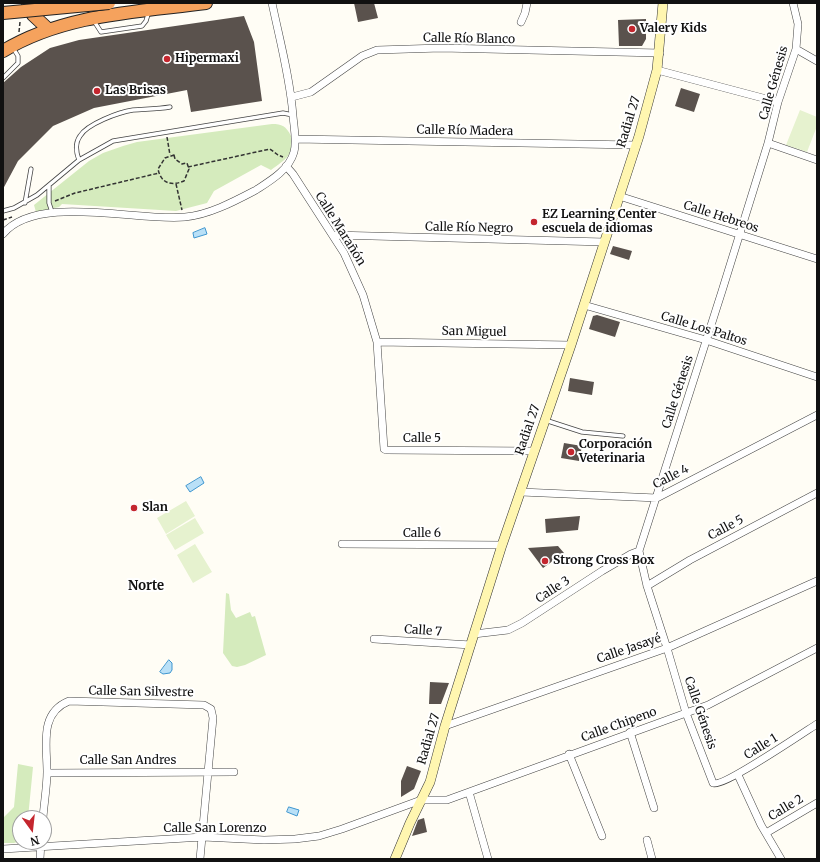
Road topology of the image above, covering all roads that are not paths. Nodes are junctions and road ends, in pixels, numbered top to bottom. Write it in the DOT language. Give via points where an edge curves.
graph roads {
  1 [pos="28,3"];
  2 [pos="109,3"];
  3 [pos="206,3"];
  4 [pos="272,3"];
  5 [pos="527,3"];
  6 [pos="663,3"];
  7 [pos="793,3"];
  8 [pos="3,13"];
  9 [pos="521,22"];
  10 [pos="48,29"];
  11 [pos="7,48"];
  12 [pos="796,49"];
  13 [pos="660,53"];
  14 [pos="817,60"];
  15 [pos="657,70"];
  16 [pos="3,78"];
  17 [pos="292,97"];
  18 [pos="778,102"];
  19 [pos="170,108"];
  20 [pos="293,115"];
  21 [pos="295,139"];
  22 [pos="768,144"];
  23 [pos="635,145"];
  24 [pos="79,160"];
  25 [pos="817,160"];
  26 [pos="286,166"];
  27 [pos="31,169"];
  28 [pos="49,186"];
  29 [pos="619,196"];
  30 [pos="25,203"];
  31 [pos="3,211"];
  32 [pos="52,212"];
  33 [pos="3,234"];
  34 [pos="739,234"];
  35 [pos="333,235"];
  36 [pos="604,242"];
  37 [pos="817,259"];
  38 [pos="584,305"];
  39 [pos="706,340"];
  40 [pos="377,342"];
  41 [pos="571,345"];
  42 [pos="817,376"];
  43 [pos="817,415"];
  44 [pos="544,419"];
  45 [pos="624,436"];
  46 [pos="384,449"];
  47 [pos="533,451"];
  48 [pos="521,492"];
  49 [pos="817,493"];
  50 [pos="656,498"];
  51 [pos="342,544"];
  52 [pos="502,545"];
  53 [pos="639,552"];
  54 [pos="817,581"];
  55 [pos="647,586"];
  56 [pos="474,634"];
  57 [pos="374,639"];
  58 [pos="471,645"];
  59 [pos="667,648"];
  60 [pos="817,648"];
  61 [pos="686,713"];
  62 [pos="817,724"];
  63 [pos="444,726"];
  64 [pos="630,732"];
  65 [pos="570,754"];
  66 [pos="209,772"];
  67 [pos="234,772"];
  68 [pos="47,773"];
  69 [pos="738,775"];
  70 [pos="715,785"];
  71 [pos="469,792"];
  72 [pos="421,800"];
  73 [pos="817,803"];
  74 [pos="654,808"];
  75 [pos="44,810"];
  76 [pos="766,833"];
  77 [pos="602,836"];
  78 [pos="203,837"];
  79 [pos="647,840"];
  80 [pos="52,844"];
  81 [pos="200,859"];
  82 [pos="395,859"];
  83 [pos="488,859"];
  84 [pos="652,859"];
  85 [pos="781,859"];
  1 -- 10 [label="highway" via="32,15"];
  2 -- 8 [label="highway, bridge"];
  3 -- 10 [label="highway" via="94,19"];
  4 -- 17 [label="street"];
  5 -- 9 [label="street"];
  6 -- 13 [label="street, Radial 27"];
  7 -- 12 [label="street, Calle Génesis" via="798,24"];
  10 -- 11 [label="highway"];
  11 -- 16 [label="lane" via="18,56 18,63"];
  12 -- 14 [label="street"];
  12 -- 18 [label="street, Calle Génesis"];
  13 -- 15 [label="street, Radial 27"];
  13 -- 17 [label="street, Calle Río Blanco" via="441,48 377,50 362,56 311,92"];
  15 -- 18 [label="street"];
  15 -- 23 [label="street, Radial 27"];
  17 -- 20 [label="street"];
  18 -- 22 [label="street, Calle Génesis"];
  19 -- 24 [label="lane" via="126,112 85,130 77,143"];
  20 -- 21 [label="street"];
  20 -- 24 [label="lane" via="283,113 113,141"];
  21 -- 23 [label="street, Calle Río Madera"];
  21 -- 26 [label="street" via="294,154"];
  22 -- 25 [label="street"];
  22 -- 34 [label="street, Calle Génesis"];
  23 -- 29 [label="street, Radial 27"];
  24 -- 28 [label="lane"];
  26 -- 32 [label="street" via="266,184 242,197 206,212 184,217"];
  26 -- 35 [label="street, Calle Marañón"];
  27 -- 30 [label="lane"];
  28 -- 30 [label="lane"];
  28 -- 32 [label="lane"];
  29 -- 34 [label="street, Calle Hebreos"];
  29 -- 36 [label="street, Radial 27"];
  30 -- 31 [label="lane"];
  32 -- 33 [label="street" via="20,222"];
  34 -- 37 [label="street, Calle Hebreos"];
  34 -- 39 [label="street, Calle Génesis"];
  35 -- 36 [label="street, Calle Río Negro"];
  35 -- 40 [label="street, Calle Marañón" via="364,295"];
  36 -- 38 [label="street, Radial 27"];
  38 -- 39 [label="street, Calle Los Paltos"];
  38 -- 41 [label="street, Radial 27"];
  39 -- 42 [label="street, Calle Los Paltos"];
  39 -- 50 [label="street, Calle Génesis"];
  40 -- 41 [label="street, San Miguel"];
  40 -- 46 [label="street, Calle Marañón"];
  41 -- 44 [label="street, Radial 27"];
  43 -- 50 [label="street, Calle 4"];
  44 -- 45 [label="lane" via="582,432"];
  44 -- 47 [label="street, Radial 27"];
  46 -- 47 [label="street, Calle 5"];
  47 -- 48 [label="street, Radial 27"];
  48 -- 50 [label="street, Calle 4"];
  48 -- 52 [label="street, Radial 27"];
  49 -- 55 [label="street, Calle 5" via="690,560"];
  50 -- 53 [label="street, Calle Génesis"];
  51 -- 52 [label="street, Calle 6"];
  52 -- 56 [label="street, Radial 27"];
  53 -- 55 [label="street, Calle Génesis"];
  53 -- 56 [label="street, Calle 3" via="602,571 508,630"];
  54 -- 59 [label="street, Calle Jasayé"];
  55 -- 59 [label="street, Calle Génesis"];
  56 -- 58 [label="street, Radial 27"];
  57 -- 58 [label="street, Calle 7"];
  58 -- 63 [label="street, Radial 27"];
  59 -- 61 [label="street, Calle Génesis"];
  59 -- 63 [label="street, Calle Jasayé"];
  60 -- 61 [label="street, Calle Chipeno"];
  61 -- 64 [label="street, Calle Chipeno"];
  61 -- 70 [label="street, Calle Génesis"];
  62 -- 69 [label="street, Calle 1"];
  63 -- 72 [label="street, Radial 27" via="430,782"];
  64 -- 65 [label="street, Calle Chipeno"];
  64 -- 74 [label="street"];
  65 -- 71 [label="street, Calle Chipeno"];
  65 -- 77 [label="street"];
  66 -- 67 [label="street, Calle San Andres"];
  66 -- 68 [label="street, Calle San Andres"];
  66 -- 68 [label="street, Calle San Silvestre" via="213,718 211,709 204,705 69,701 54,710 49,719"];
  66 -- 78 [label="street"];
  68 -- 75 [label="street"];
  69 -- 70 [label="street, Calle 1"];
  69 -- 76 [label="street"];
  71 -- 72 [label="street, Calle Chipeno" via="447,800"];
  71 -- 83 [label="street"];
  72 -- 78 [label="street, Calle San Lorenzo" via="319,836 264,840"];
  72 -- 82 [label="street, Radial 27"];
  73 -- 76 [label="street, Calle 2"];
  76 -- 85 [label="street"];
  78 -- 80 [label="street, Calle San Lorenzo"];
  78 -- 81 [label="street"];
  79 -- 84 [label="street"];
}
